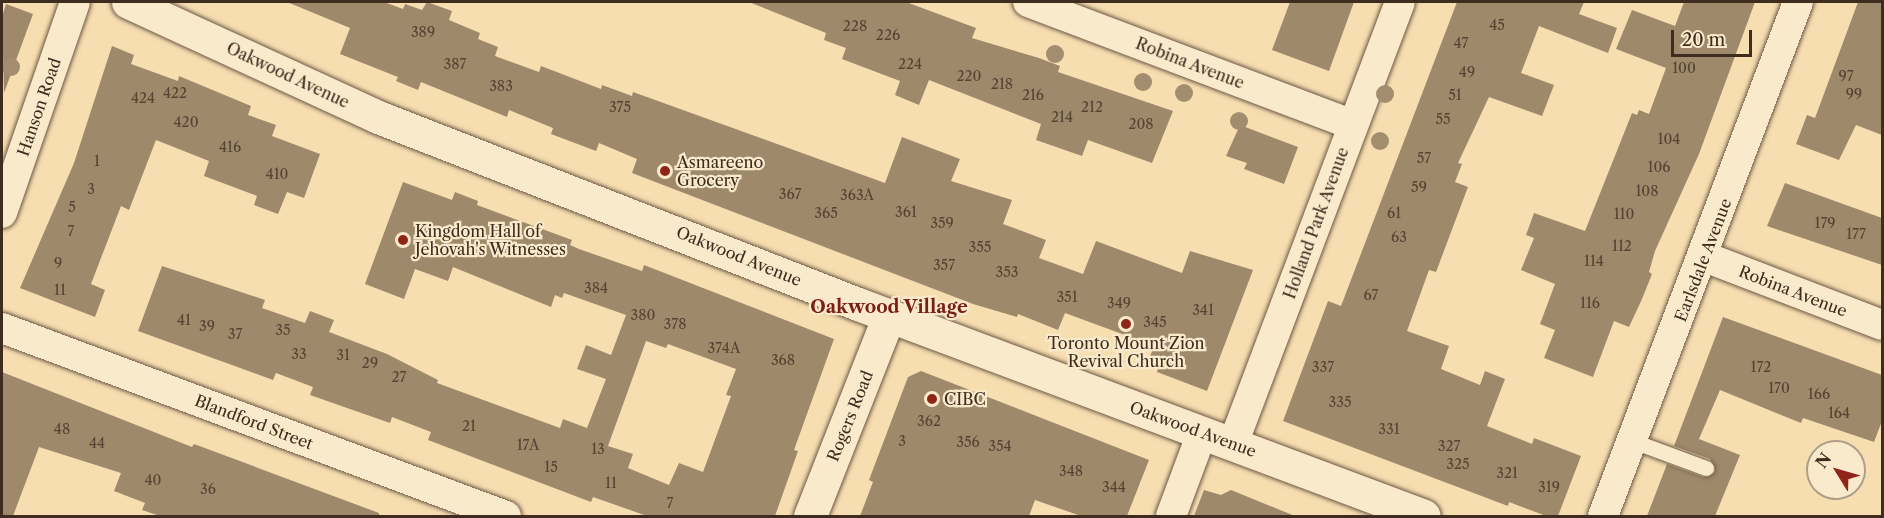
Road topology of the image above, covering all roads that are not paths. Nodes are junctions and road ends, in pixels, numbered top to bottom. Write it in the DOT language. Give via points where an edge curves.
graph roads {
  1 [pos="75,2"];
  2 [pos="128,2"];
  3 [pos="1028,2"];
  4 [pos="1400,2"];
  5 [pos="1798,2"];
  6 [pos="1353,125"];
  7 [pos="2,213"];
  8 [pos="1705,257"];
  9 [pos="889,315"];
  10 [pos="1882,325"];
  11 [pos="2,328"];
  12 [pos="1202,433"];
  13 [pos="1633,441"];
  14 [pos="1233,444"];
  15 [pos="1707,468"];
  16 [pos="506,516"];
  17 [pos="810,516"];
  18 [pos="1172,516"];
  19 [pos="1424,516"];
  20 [pos="1603,516"];
  1 -- 7 [label="street, Hanson Road"];
  2 -- 9 [label="street, Oakwood Avenue" via="378,117"];
  3 -- 6 [label="street, Robina Avenue"];
  4 -- 6 [label="street, Holland Park Avenue"];
  5 -- 8 [label="street, Earlsdale Avenue"];
  6 -- 14 [label="street, Holland Park Avenue"];
  8 -- 10 [label="street, Robina Avenue"];
  8 -- 13 [label="street, Earlsdale Avenue"];
  9 -- 12 [label="street, Oakwood Avenue"];
  9 -- 17 [label="street, Rogers Road"];
  11 -- 16 [label="street, Blandford Street"];
  12 -- 14 [label="street, Oakwood Avenue"];
  12 -- 18 [label="street"];
  13 -- 15 [label="lane"];
  13 -- 20 [label="street, Earlsdale Avenue"];
  14 -- 19 [label="street, Oakwood Avenue"];
}
